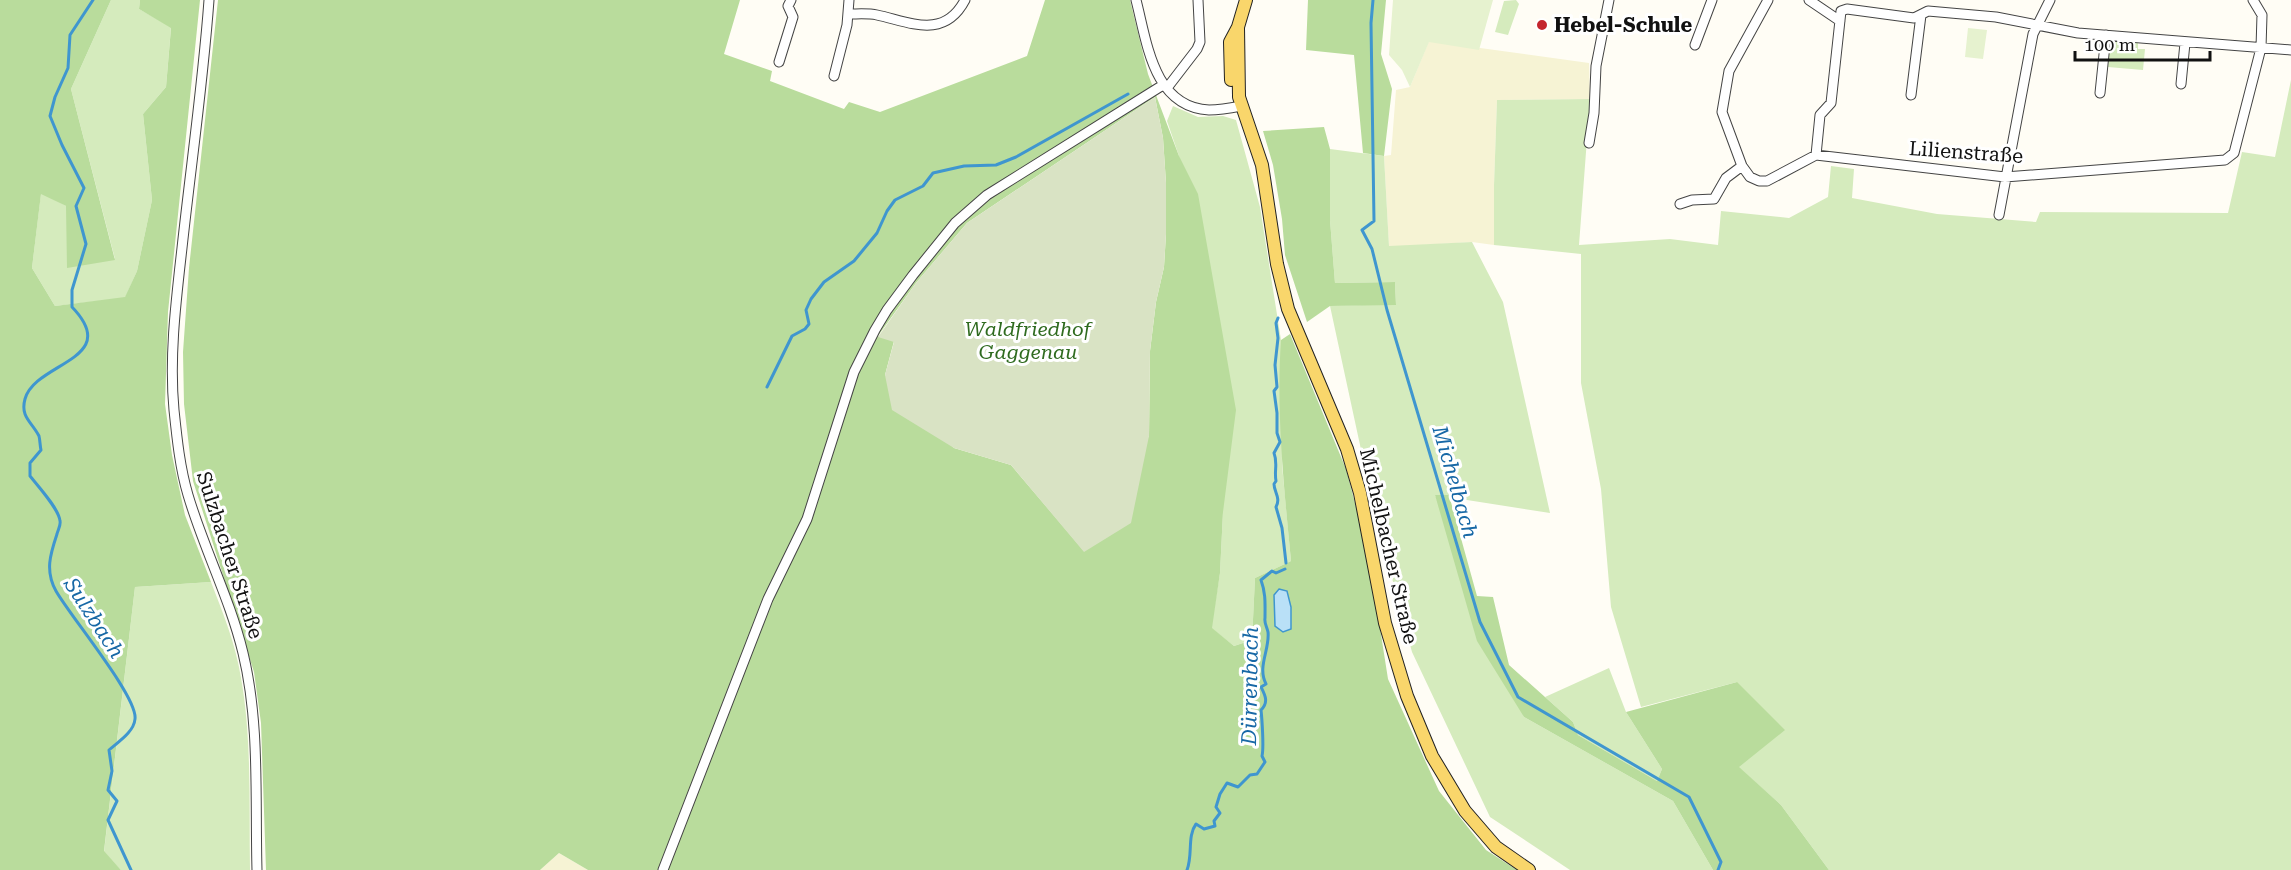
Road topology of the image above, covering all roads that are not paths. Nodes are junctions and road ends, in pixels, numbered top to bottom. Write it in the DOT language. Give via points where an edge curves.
graph roads {
  1 [pos="209,0"];
  2 [pos="790,0"];
  3 [pos="849,0"];
  4 [pos="965,0"];
  5 [pos="1136,0"];
  6 [pos="1198,0"];
  7 [pos="1246,0"];
  8 [pos="1609,0"];
  9 [pos="1712,0"];
  10 [pos="1768,0"];
  11 [pos="1809,0"];
  12 [pos="2050,0"];
  13 [pos="2253,0"];
  14 [pos="849,14"];
  15 [pos="1921,15"];
  16 [pos="1840,21"];
  17 [pos="2036,26"];
  18 [pos="2106,35"];
  19 [pos="2185,43"];
  20 [pos="1695,45"];
  21 [pos="2261,48"];
  22 [pos="2291,50"];
  23 [pos="779,62"];
  24 [pos="834,76"];
  25 [pos="2181,84"];
  26 [pos="1165,86"];
  27 [pos="2100,93"];
  28 [pos="1911,94"];
  29 [pos="1240,102"];
  30 [pos="1589,143"];
  31 [pos="1816,154"];
  32 [pos="1742,166"];
  33 [pos="2005,177"];
  34 [pos="1680,204"];
  35 [pos="1999,215"];
  36 [pos="257,870"];
  37 [pos="663,870"];
  38 [pos="1528,870"];
  1 -- 36 [label="street, Sulzbacher Straße" via="177,293 174,408 187,493 244,654 254,742"];
  2 -- 23 [label="street" via="792,17"];
  3 -- 14 [label="street"];
  4 -- 14 [label="street" via="951,17 929,26 905,24 877,15"];
  5 -- 26 [label="street" via="1152,64"];
  6 -- 26 [label="street" via="1200,42"];
  7 -- 29 [label="main road, Michelbacher Straße" via="1230,42 1232,88"];
  8 -- 30 [label="street" via="1596,66"];
  9 -- 20 [label="street"];
  10 -- 32 [label="street" via="1729,71 1722,112"];
  11 -- 16 [label="street"];
  12 -- 17 [label="street"];
  13 -- 21 [label="street" via="2262,15"];
  14 -- 24 [label="street"];
  15 -- 16 [label="street" via="1914,18 1847,9 1841,11"];
  15 -- 17 [label="street" via="1928,11 1996,17"];
  15 -- 28 [label="street"];
  16 -- 31 [label="street" via="1831,103 1820,115"];
  17 -- 18 [label="street"];
  17 -- 33 [label="street"];
  18 -- 19 [label="street"];
  18 -- 27 [label="street"];
  19 -- 21 [label="street"];
  19 -- 25 [label="street"];
  21 -- 22 [label="street"];
  21 -- 33 [label="street, Lilienstraße" via="2234,153 2225,160"];
  26 -- 29 [label="street" via="1180,100 1197,108 1209,110"];
  26 -- 37 [label="street" via="987,195 956,223 887,310 854,372 807,519 768,599"];
  29 -- 38 [label="main road, Michelbacher Straße" via="1262,165 1288,309 1347,449 1360,493 1385,623 1407,696 1432,756 1465,811 1496,847"];
  31 -- 32 [label="street" via="1767,180 1750,177"];
  31 -- 33 [label="street, Lilienstraße"];
  32 -- 34 [label="street" via="1725,178 1714,199"];
  33 -- 35 [label="street"];
}
